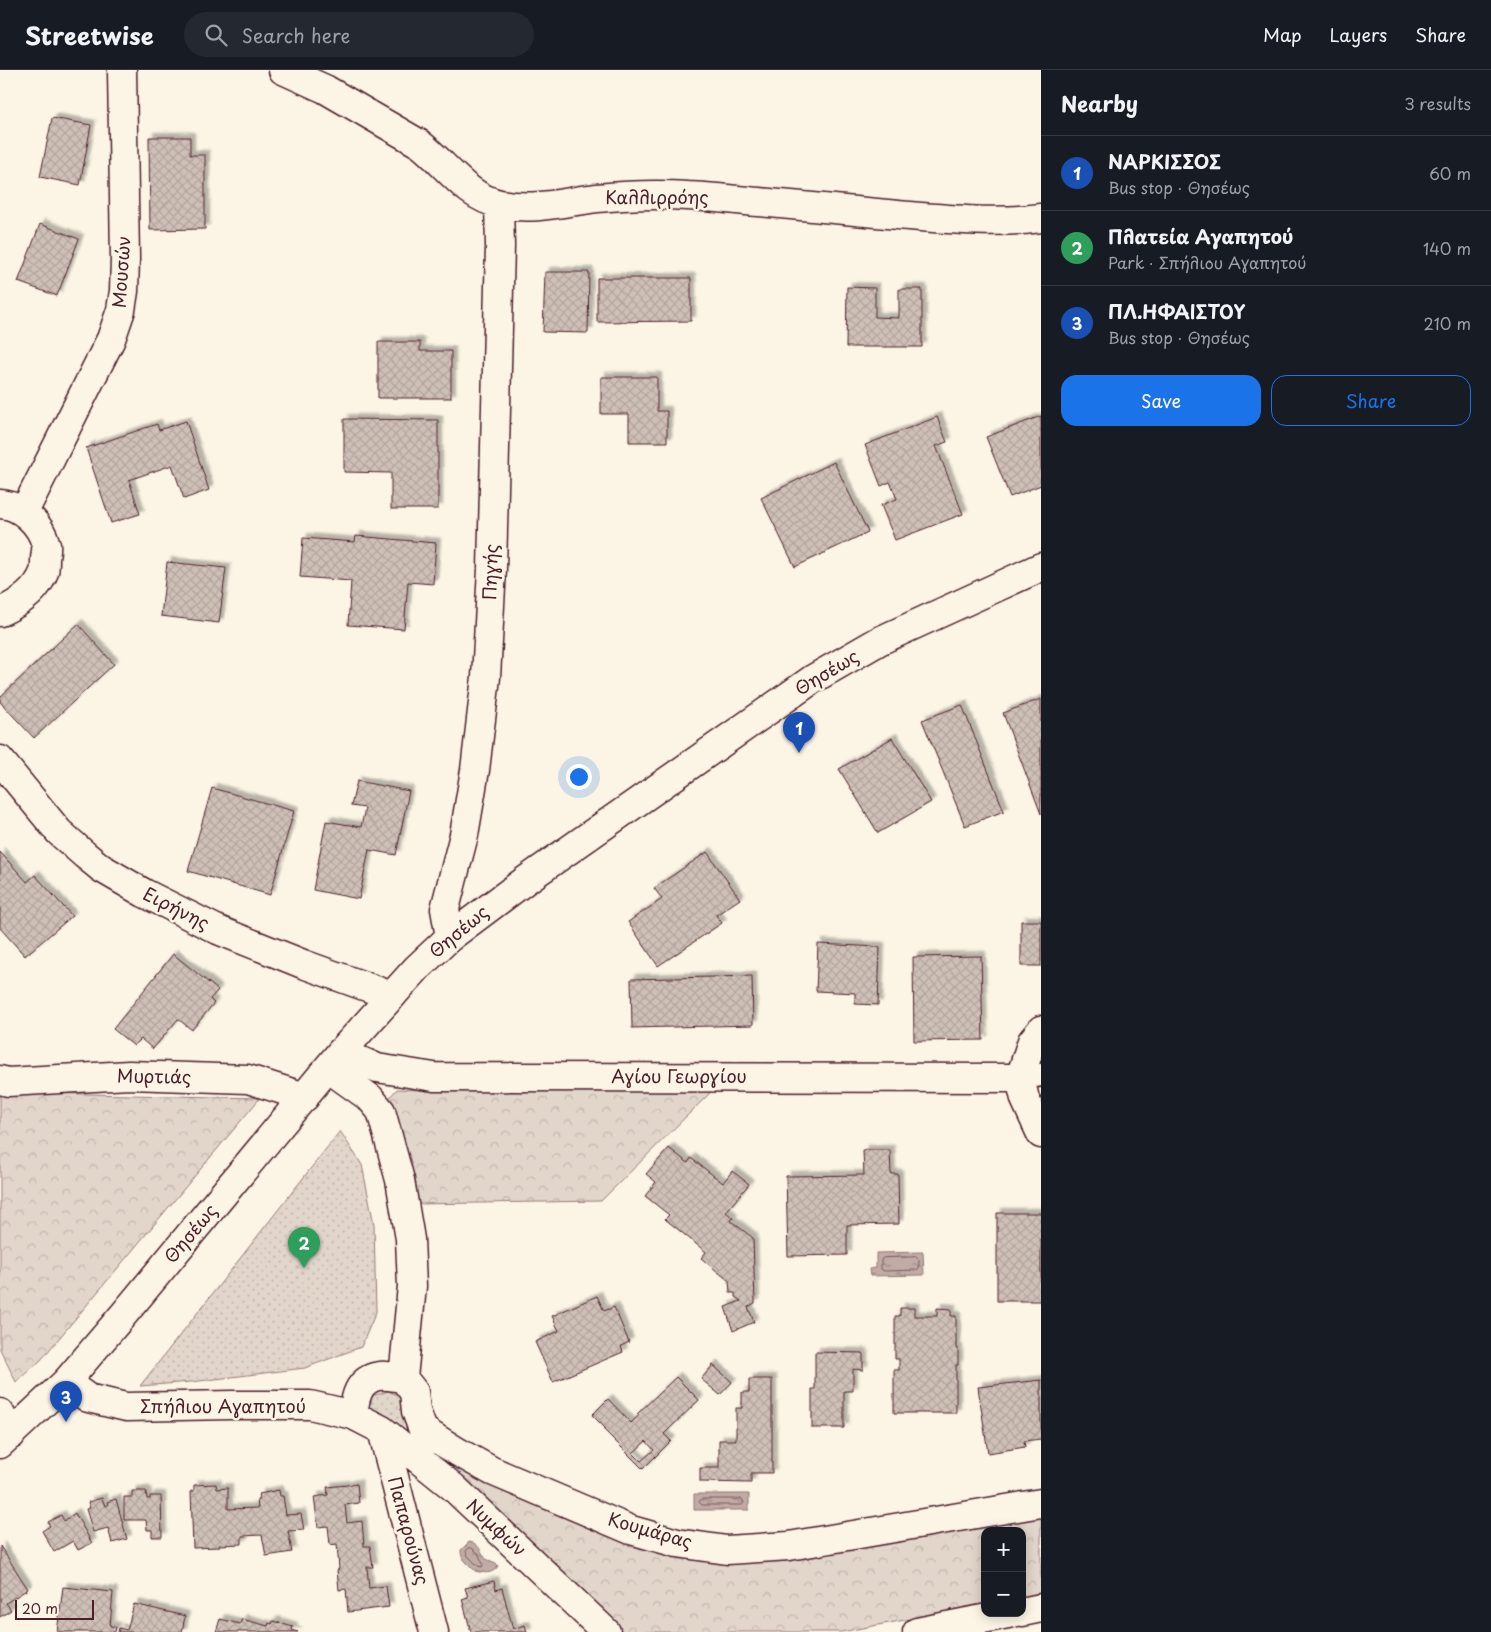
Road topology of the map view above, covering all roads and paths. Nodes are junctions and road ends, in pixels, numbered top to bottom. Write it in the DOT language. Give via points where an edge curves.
graph roads {
  1 [pos="122,70"];
  2 [pos="283,70"];
  3 [pos="499,204"];
  4 [pos="1041,218"];
  5 [pos="12,508"];
  6 [pos="1041,567"];
  7 [pos="0,612"];
  8 [pos="0,760"];
  9 [pos="450,937"];
  10 [pos="392,996"];
  11 [pos="1041,1030"];
  12 [pos="335,1060"];
  13 [pos="1031,1076"];
  14 [pos="0,1080"];
  15 [pos="305,1097"];
  16 [pos="1041,1134"];
  17 [pos="402,1378"];
  18 [pos="66,1382"];
  19 [pos="354,1415"];
  20 [pos="382,1430"];
  21 [pos="4,1431"];
  22 [pos="1041,1503"];
  23 [pos="1041,1608"];
  24 [pos="1026,1611"];
  25 [pos="993,1617"];
  26 [pos="434,1632"];
  27 [pos="606,1632"];
  28 [pos="917,1632"];
  1 -- 5 [label="street, Μουσών" via="125,260 121,310 111,339"];
  2 -- 3 [label="street, Καλλιρρόης" via="325,89 420,144 473,192"];
  3 -- 4 [label="street, Καλλιρρόης" via="560,205 624,195 689,196 951,220"];
  3 -- 9 [label="street, Πηγής" via="492,569 486,677 474,779 445,909"];
  5 -- 7 [label="street, Μουσών" via="38,527 46,546 44,571 20,603"];
  6 -- 9 [label="street, Θησέως" via="879,641 813,679"];
  8 -- 10 [label="street, Ειρήνης" via="59,832 101,868 218,930"];
  9 -- 10 [label="street, Θησέως"];
  10 -- 12 [label="street, Θησέως"];
  11 -- 13 [label="street" via="1032,1041"];
  12 -- 13 [label="street, Αγίου Γεωργίου" via="434,1077"];
  12 -- 15 [label="street, Θησέως"];
  12 -- 17 [label="street" via="381,1111 400,1180 410,1239 412,1286"];
  13 -- 16 [label="street" via="1025,1099"];
  14 -- 15 [label="street, Μυρτιάς" via="128,1075 248,1079"];
  15 -- 18 [label="street, Θησέως"];
  17 -- 19 [label="street" via="379,1376 368,1380 357,1391"];
  17 -- 22 [label="street, Κουμάρας" via="414,1392 423,1430 458,1452 492,1471 622,1526 677,1542 727,1550 789,1546"];
  18 -- 19 [label="street, Σπήλιου Αγαπητού" via="88,1398 126,1407 310,1405"];
  18 -- 21 [label="street, Θησέως"];
  19 -- 20 [label="street, Σπήλιου Αγαπητού"];
  20 -- 26 [label="street, Παπαρούνας"];
  20 -- 27 [label="street, Νυμφών" via="453,1487"];
  23 -- 24 [label="street"];
  25 -- 28 [label="street"];
}
